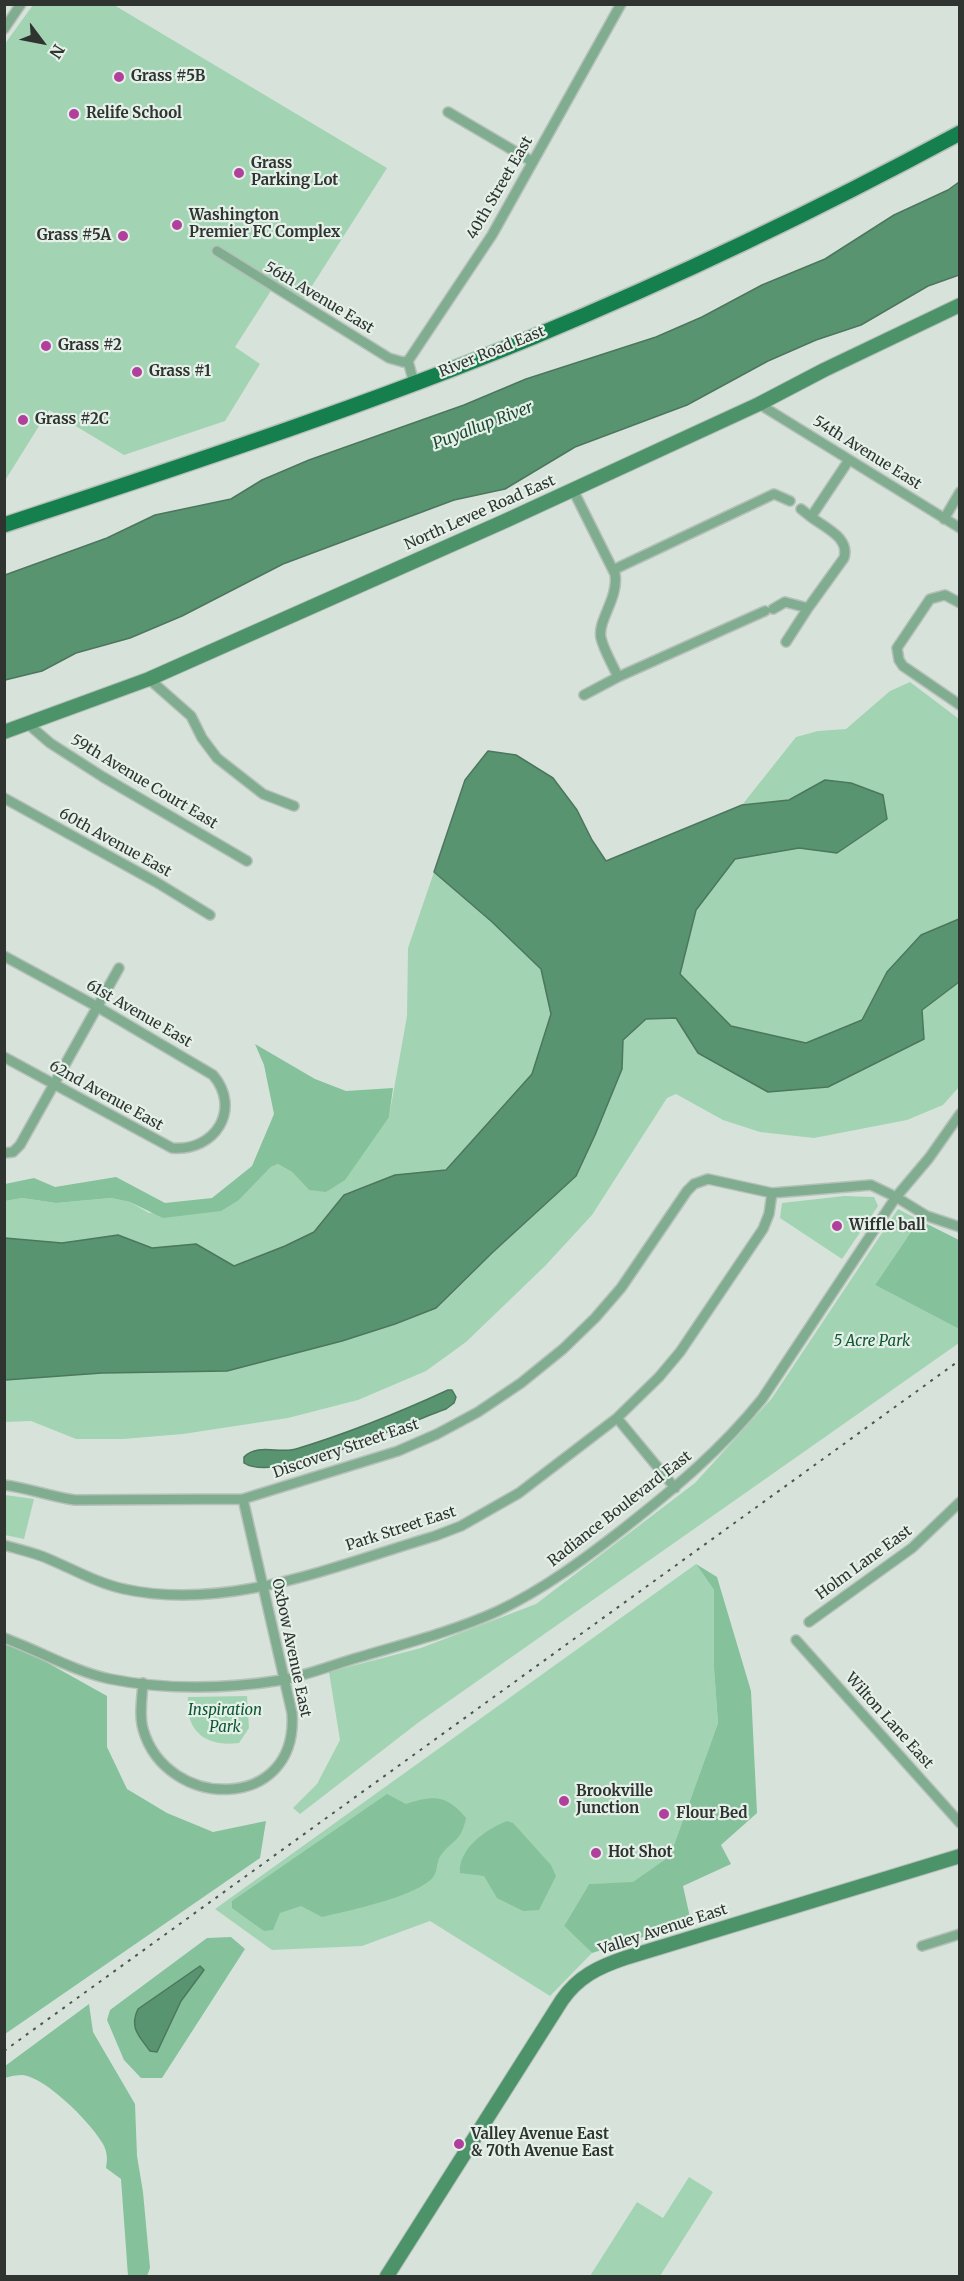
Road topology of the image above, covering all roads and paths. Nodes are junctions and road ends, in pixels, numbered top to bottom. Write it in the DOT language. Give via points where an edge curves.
graph roads {
  1 [pos="21,4"];
  2 [pos="621,4"];
  3 [pos="4,29"];
  4 [pos="448,112"];
  5 [pos="960,133"];
  6 [pos="533,162"];
  7 [pos="217,251"];
  8 [pos="960,305"];
  9 [pos="408,361"];
  10 [pos="414,383"];
  11 [pos="759,404"];
  12 [pos="849,460"];
  13 [pos="573,489"];
  14 [pos="960,492"];
  15 [pos="790,501"];
  16 [pos="801,509"];
  17 [pos="812,517"];
  18 [pos="944,519"];
  19 [pos="4,525"];
  20 [pos="960,528"];
  21 [pos="613,570"];
  22 [pos="960,603"];
  23 [pos="808,608"];
  24 [pos="786,642"];
  25 [pos="618,677"];
  26 [pos="149,679"];
  27 [pos="584,695"];
  28 [pos="960,705"];
  29 [pos="28,724"];
  30 [pos="4,732"];
  31 [pos="4,798"];
  32 [pos="294,806"];
  33 [pos="247,861"];
  34 [pos="210,915"];
  35 [pos="4,956"];
  36 [pos="119,968"];
  37 [pos="96,1006"];
  38 [pos="4,1057"];
  39 [pos="52,1084"];
  40 [pos="960,1114"];
  41 [pos="222,1121"];
  42 [pos="6,1153"];
  43 [pos="772,1193"];
  44 [pos="896,1197"];
  45 [pos="960,1227"];
  46 [pos="617,1418"];
  47 [pos="4,1485"];
  48 [pos="675,1488"];
  49 [pos="243,1499"];
  50 [pos="960,1502"];
  51 [pos="4,1545"];
  52 [pos="263,1587"];
  53 [pos="809,1622"];
  54 [pos="4,1638"];
  55 [pos="796,1640"];
  56 [pos="284,1679"];
  57 [pos="143,1683"];
  58 [pos="960,1823"];
  59 [pos="960,1856"];
  60 [pos="960,1934"];
  61 [pos="922,1946"];
  62 [pos="387,2277"];
  1 -- 3 [label="street"];
  2 -- 6 [label="street, 40th Street East"];
  4 -- 6 [label="street"];
  5 -- 10 [label="main road, River Road East" via="664,279"];
  6 -- 9 [label="street, 40th Street East" via="492,235"];
  7 -- 9 [label="street, 56th Avenue East" via="389,358"];
  8 -- 11 [label="street, North Levee Road East"];
  9 -- 10 [label="street"];
  10 -- 19 [label="main road, River Road East"];
  11 -- 12 [label="street, 54th Avenue East"];
  11 -- 13 [label="street, North Levee Road East"];
  12 -- 17 [label="street"];
  12 -- 18 [label="street, 54th Avenue East"];
  13 -- 21 [label="street"];
  13 -- 26 [label="street, North Levee Road East"];
  14 -- 18 [label="street"];
  15 -- 21 [label="street" via="774,494"];
  16 -- 17 [label="street"];
  17 -- 23 [label="street" via="844,542 846,549 844,558"];
  18 -- 20 [label="street, 54th Avenue East"];
  21 -- 25 [label="street" via="616,589 600,637"];
  22 -- 28 [label="street" via="948,596 930,599 897,648 899,660 908,670"];
  23 -- 24 [label="street"];
  23 -- 25 [label="street" via="784,602"];
  25 -- 27 [label="street"];
  26 -- 29 [label="street, North Levee Road East"];
  26 -- 32 [label="street" via="191,716 217,758 263,794"];
  29 -- 30 [label="street, North Levee Road East"];
  29 -- 33 [label="street, 59th Avenue Court East" via="103,777"];
  31 -- 34 [label="street, 60th Avenue East"];
  35 -- 37 [label="street, 61st Avenue East"];
  36 -- 37 [label="street"];
  37 -- 39 [label="street"];
  37 -- 41 [label="street, 61st Avenue East" via="213,1074 224,1095"];
  38 -- 39 [label="street, 62nd Avenue East"];
  39 -- 41 [label="street, 62nd Avenue East" via="172,1148 197,1146"];
  39 -- 42 [label="street" via="20,1144"];
  40 -- 44 [label="street, Radiance Boulevard East"];
  43 -- 44 [label="street" via="871,1185"];
  43 -- 46 [label="street, Park Street East" via="764,1229 680,1352"];
  43 -- 49 [label="street, Discovery Street East" via="700,1180 687,1191 595,1318 521,1383 478,1412 399,1451"];
  44 -- 45 [label="street" via="927,1216"];
  44 -- 48 [label="street, Radiance Boulevard East" via="762,1399 708,1460"];
  46 -- 48 [label="street"];
  46 -- 52 [label="street, Park Street East" via="519,1492 460,1526"];
  47 -- 49 [label="street, Discovery Street East" via="75,1500"];
  48 -- 56 [label="street, Radiance Boulevard East" via="570,1570 497,1611 457,1628"];
  49 -- 52 [label="street, Oxbow Avenue East"];
  50 -- 53 [label="street, Holm Lane East" via="912,1548"];
  51 -- 52 [label="street, Park Street East" via="126,1589 172,1594 230,1593"];
  52 -- 56 [label="street, Oxbow Avenue East"];
  54 -- 57 [label="street, Radiance Boulevard East" via="85,1671"];
  55 -- 58 [label="street, Wilton Lane East"];
  56 -- 57 [label="street, Radiance Boulevard East" via="233,1686"];
  56 -- 57 [label="street, Oxbow Avenue East" via="293,1724 283,1760 252,1786 225,1791 182,1778 160,1760 142,1728"];
  59 -- 62 [label="street, Valley Avenue East" via="590,1972 562,2000"];
  60 -- 61 [label="street"];
}
